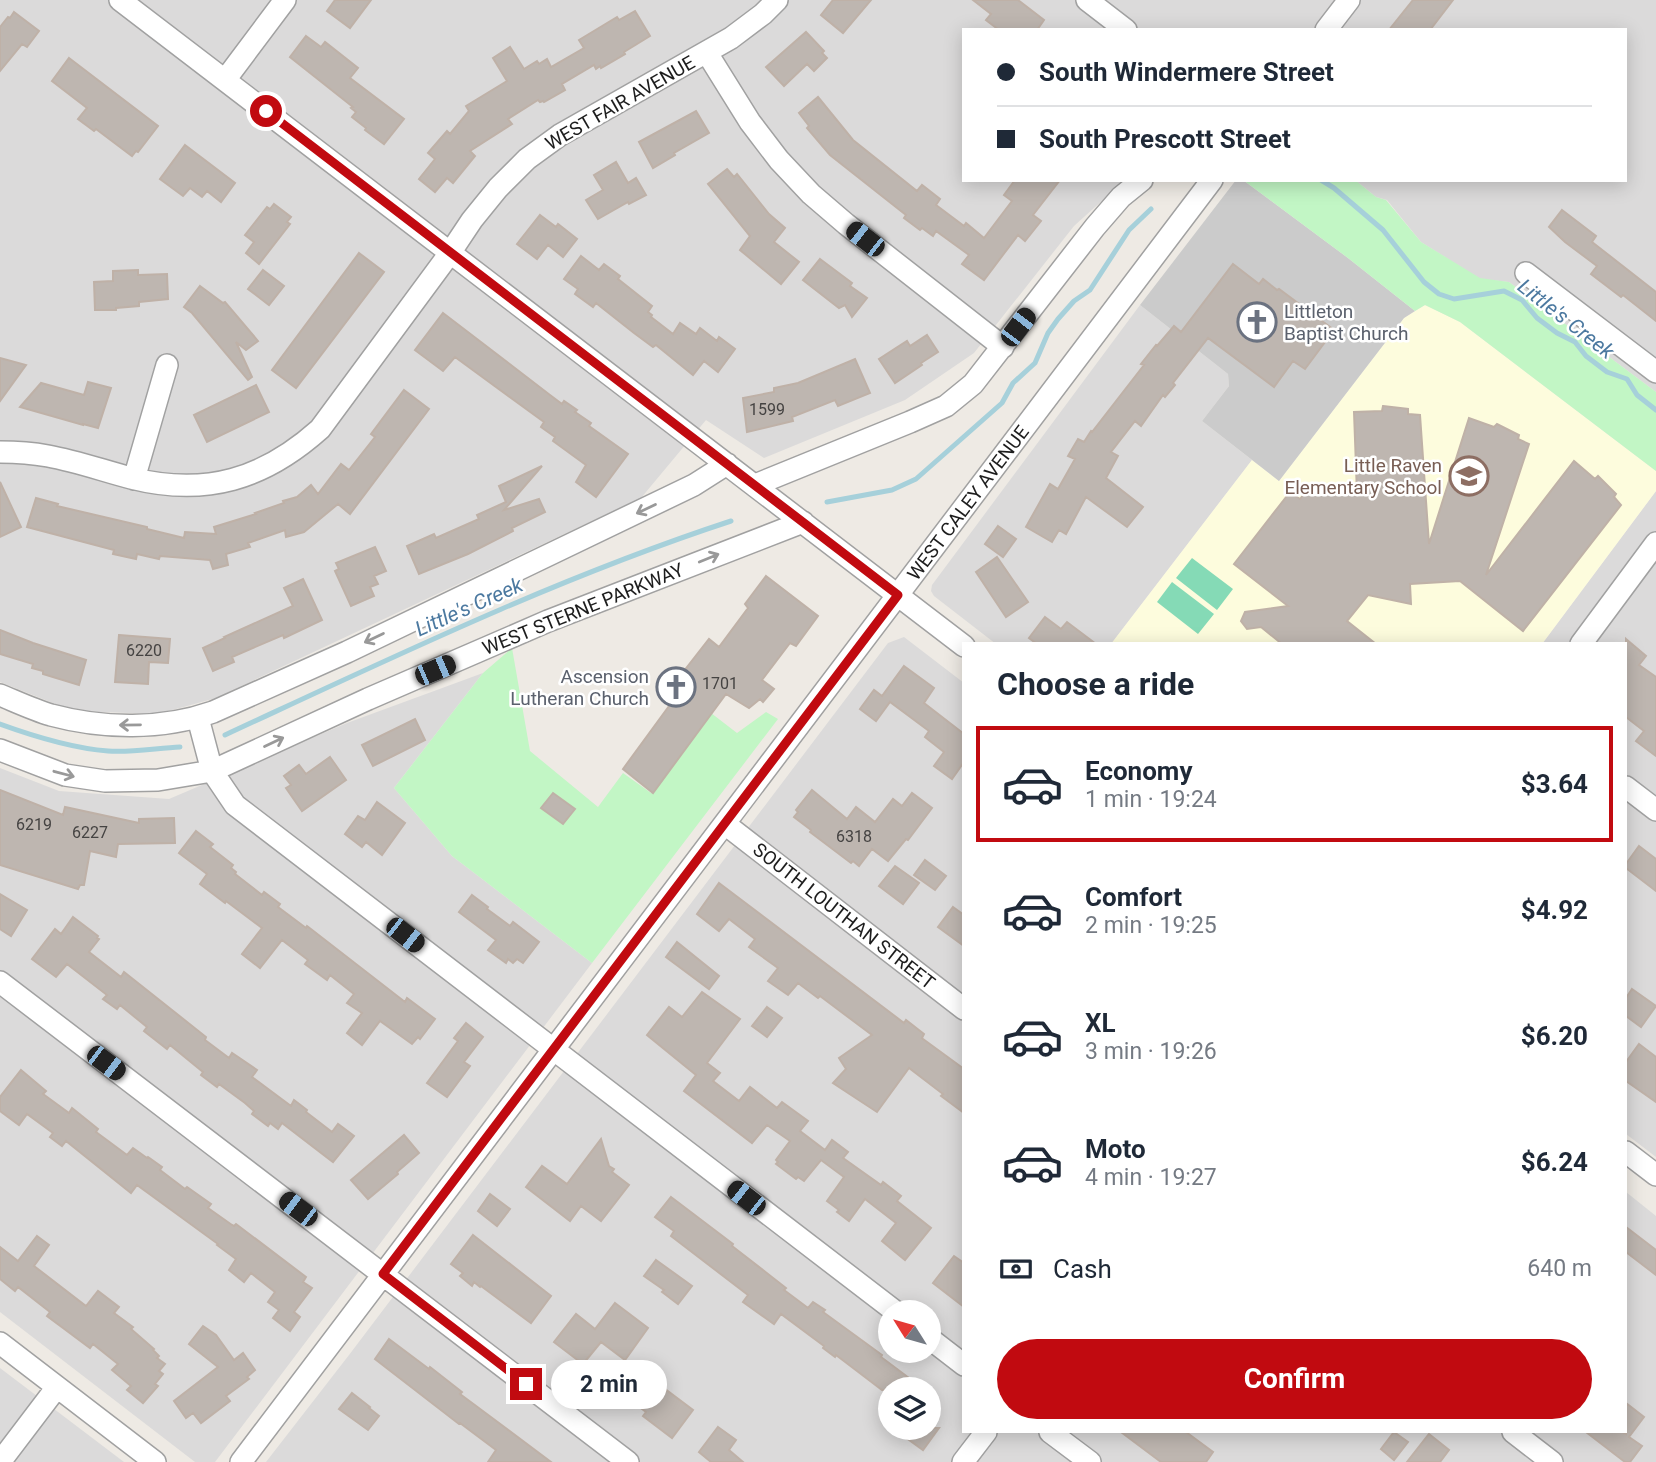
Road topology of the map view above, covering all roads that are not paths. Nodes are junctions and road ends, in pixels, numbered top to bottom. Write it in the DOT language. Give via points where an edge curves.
graph roads {
  1 [pos="120,0"];
  2 [pos="285,0"];
  3 [pos="777,0"];
  4 [pos="1087,0"];
  5 [pos="1349,0"];
  6 [pos="1122,28"];
  7 [pos="1328,28"];
  8 [pos="707,53"];
  9 [pos="225,80"];
  10 [pos="1140,182"];
  11 [pos="1210,182"];
  12 [pos="450,253"];
  13 [pos="1526,273"];
  14 [pos="1003,347"];
  15 [pos="167,365"];
  16 [pos="1656,372"];
  17 [pos="0,452"];
  18 [pos="727,464"];
  19 [pos="134,479"];
  20 [pos="755,485"];
  21 [pos="803,522"];
  22 [pos="1656,543"];
  23 [pos="898,595"];
  24 [pos="1582,642"];
  25 [pos="962,644"];
  26 [pos="0,695"];
  27 [pos="198,718"];
  28 [pos="0,750"];
  29 [pos="212,771"];
  30 [pos="1627,788"];
  31 [pos="1656,810"];
  32 [pos="724,824"];
  33 [pos="0,982"];
  34 [pos="962,1007"];
  35 [pos="553,1050"];
  36 [pos="1627,1153"];
  37 [pos="1656,1175"];
  38 [pos="383,1274"];
  39 [pos="879,1300"];
  40 [pos="0,1343"];
  41 [pos="942,1348"];
  42 [pos="962,1363"];
  43 [pos="57,1387"];
  44 [pos="985,1433"];
  45 [pos="1051,1433"];
  46 [pos="1514,1433"];
  47 [pos="0,1462"];
  48 [pos="155,1462"];
  49 [pos="241,1462"];
  50 [pos="628,1462"];
  51 [pos="963,1462"];
  52 [pos="1090,1462"];
  53 [pos="1552,1462"];
  1 -- 9 [label="street"];
  2 -- 9 [label="street"];
  3 -- 8 [label="street, WEST FAIR AVENUE"];
  4 -- 6 [label="street"];
  5 -- 7 [label="street"];
  8 -- 12 [label="street, WEST FAIR AVENUE" via="560,135 527,159 472,219"];
  8 -- 14 [label="street" via="750,122 811,194"];
  9 -- 12 [label="street"];
  10 -- 14 [label="street" via="1095,227"];
  11 -- 23 [label="street, WEST CALEY AVENUE"];
  12 -- 18 [label="street"];
  12 -- 19 [label="street, WEST FAIR AVENUE" via="336,409 298,448 251,474 223,482 192,485"];
  13 -- 16 [label="street"];
  14 -- 20 [label="street" via="973,384 946,406"];
  15 -- 19 [label="street"];
  17 -- 19 [label="street, WEST FAIR AVENUE" via="49,456"];
  18 -- 20 [label="street"];
  18 -- 27 [label="street, one-way" via="694,485 347,652"];
  20 -- 21 [label="street"];
  21 -- 23 [label="street"];
  29 -- 21 [label="street, WEST STERNE PARKWAY, one-way" via="548,621"];
  22 -- 24 [label="street"];
  23 -- 25 [label="street"];
  23 -- 32 [label="street, WEST CALEY AVENUE"];
  27 -- 26 [label="street, one-way" via="107,725 50,715"];
  27 -- 29 [label="street"];
  28 -- 29 [label="street, WEST STERNE PARKWAY, one-way" via="65,775 105,781 158,780"];
  29 -- 35 [label="street" via="235,805"];
  30 -- 31 [label="street"];
  32 -- 34 [label="street, SOUTH LOUTHAN STREET"];
  32 -- 35 [label="street, WEST CALEY AVENUE"];
  33 -- 38 [label="street"];
  35 -- 38 [label="street, WEST CALEY AVENUE"];
  35 -- 39 [label="street"];
  36 -- 37 [label="street"];
  38 -- 49 [label="street, WEST CALEY AVENUE"];
  38 -- 50 [label="street"];
  40 -- 43 [label="street"];
  41 -- 42 [label="street"];
  43 -- 47 [label="street"];
  43 -- 48 [label="street"];
  44 -- 51 [label="street"];
  45 -- 52 [label="street"];
  46 -- 53 [label="street"];
}
